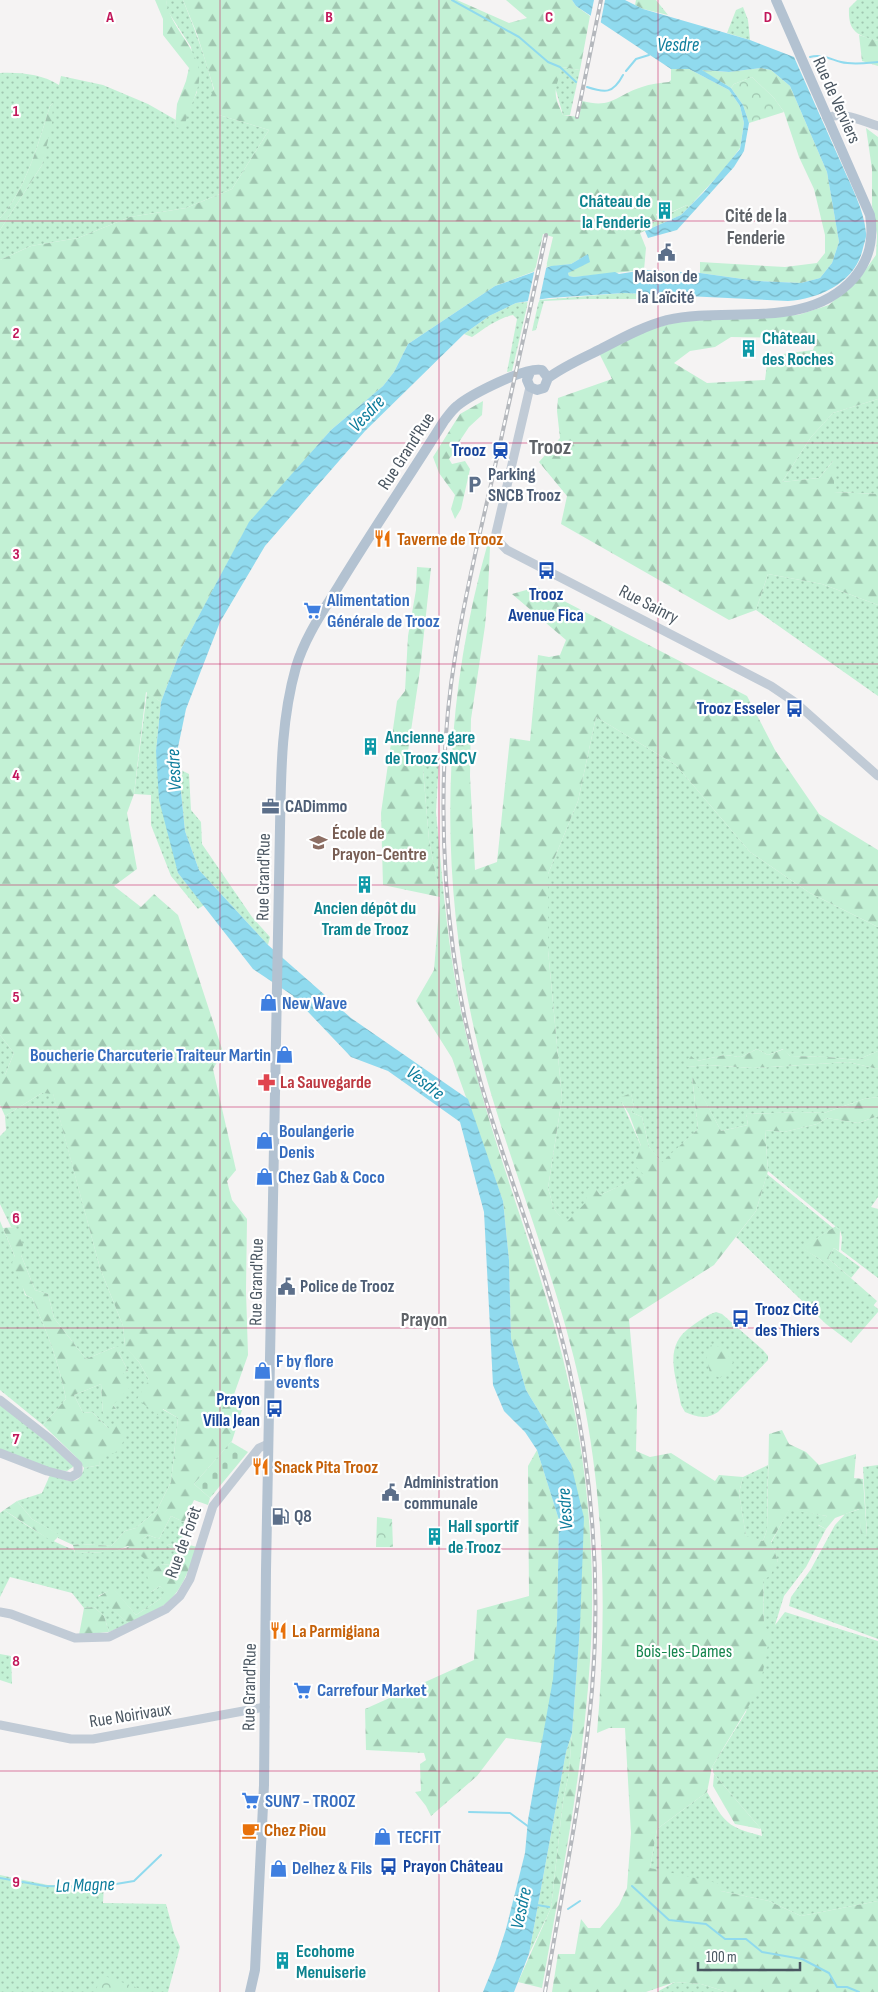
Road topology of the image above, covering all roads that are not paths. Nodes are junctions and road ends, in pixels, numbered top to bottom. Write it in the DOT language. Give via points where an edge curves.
graph roads {
  1 [pos="776,0"];
  2 [pos="827,118"];
  3 [pos="878,126"];
  4 [pos="530,372"];
  5 [pos="545,379"];
  6 [pos="529,385"];
  7 [pos="522,422"];
  8 [pos="340,584"];
  9 [pos="878,776"];
  10 [pos="0,1400"];
  11 [pos="268,1444"];
  12 [pos="0,1453"];
  13 [pos="0,1612"];
  14 [pos="265,1707"];
  15 [pos="0,1725"];
  16 [pos="250,1992"];
  1 -- 2 [label="main road, Rue de Verviers"];
  2 -- 3 [label="street" via="842,114"];
  2 -- 5 [label="main road, Rue de Verviers" via="870,215 872,237 866,260 855,277 831,298 813,305 704,309 666,314 632,327"];
  4 -- 5 [label="main road, Rue Grand'Rue" via="537,369"];
  4 -- 6 [label="main road"];
  4 -- 8 [label="main road, Rue Grand'Rue" via="476,393 453,410"];
  5 -- 6 [label="main road, Rue Grand'Rue" via="537,390"];
  5 -- 7 [label="street, Rue Sainry"];
  6 -- 7 [label="street, Rue Sainry"];
  6 -- 8 [label="main road, Rue Grand'Rue" via="520,381 508,384 475,399 457,413"];
  7 -- 9 [label="street, Rue Sainry" via="496,532 498,542 507,550 771,686 796,703"];
  8 -- 11 [label="main road, Rue Grand'Rue" via="304,644 285,718"];
  10 -- 12 [label="street" via="78,1465 78,1473 71,1477"];
  11 -- 13 [label="street, Rue de Forêt" via="259,1448 213,1506 190,1579 180,1596 166,1609 109,1637 76,1638"];
  11 -- 14 [label="main road, Rue Grand'Rue"];
  14 -- 15 [label="street, Rue Noirivaux" via="93,1739 71,1739"];
  14 -- 16 [label="main road, Rue Grand'Rue" via="262,1851 255,1970"];
}
